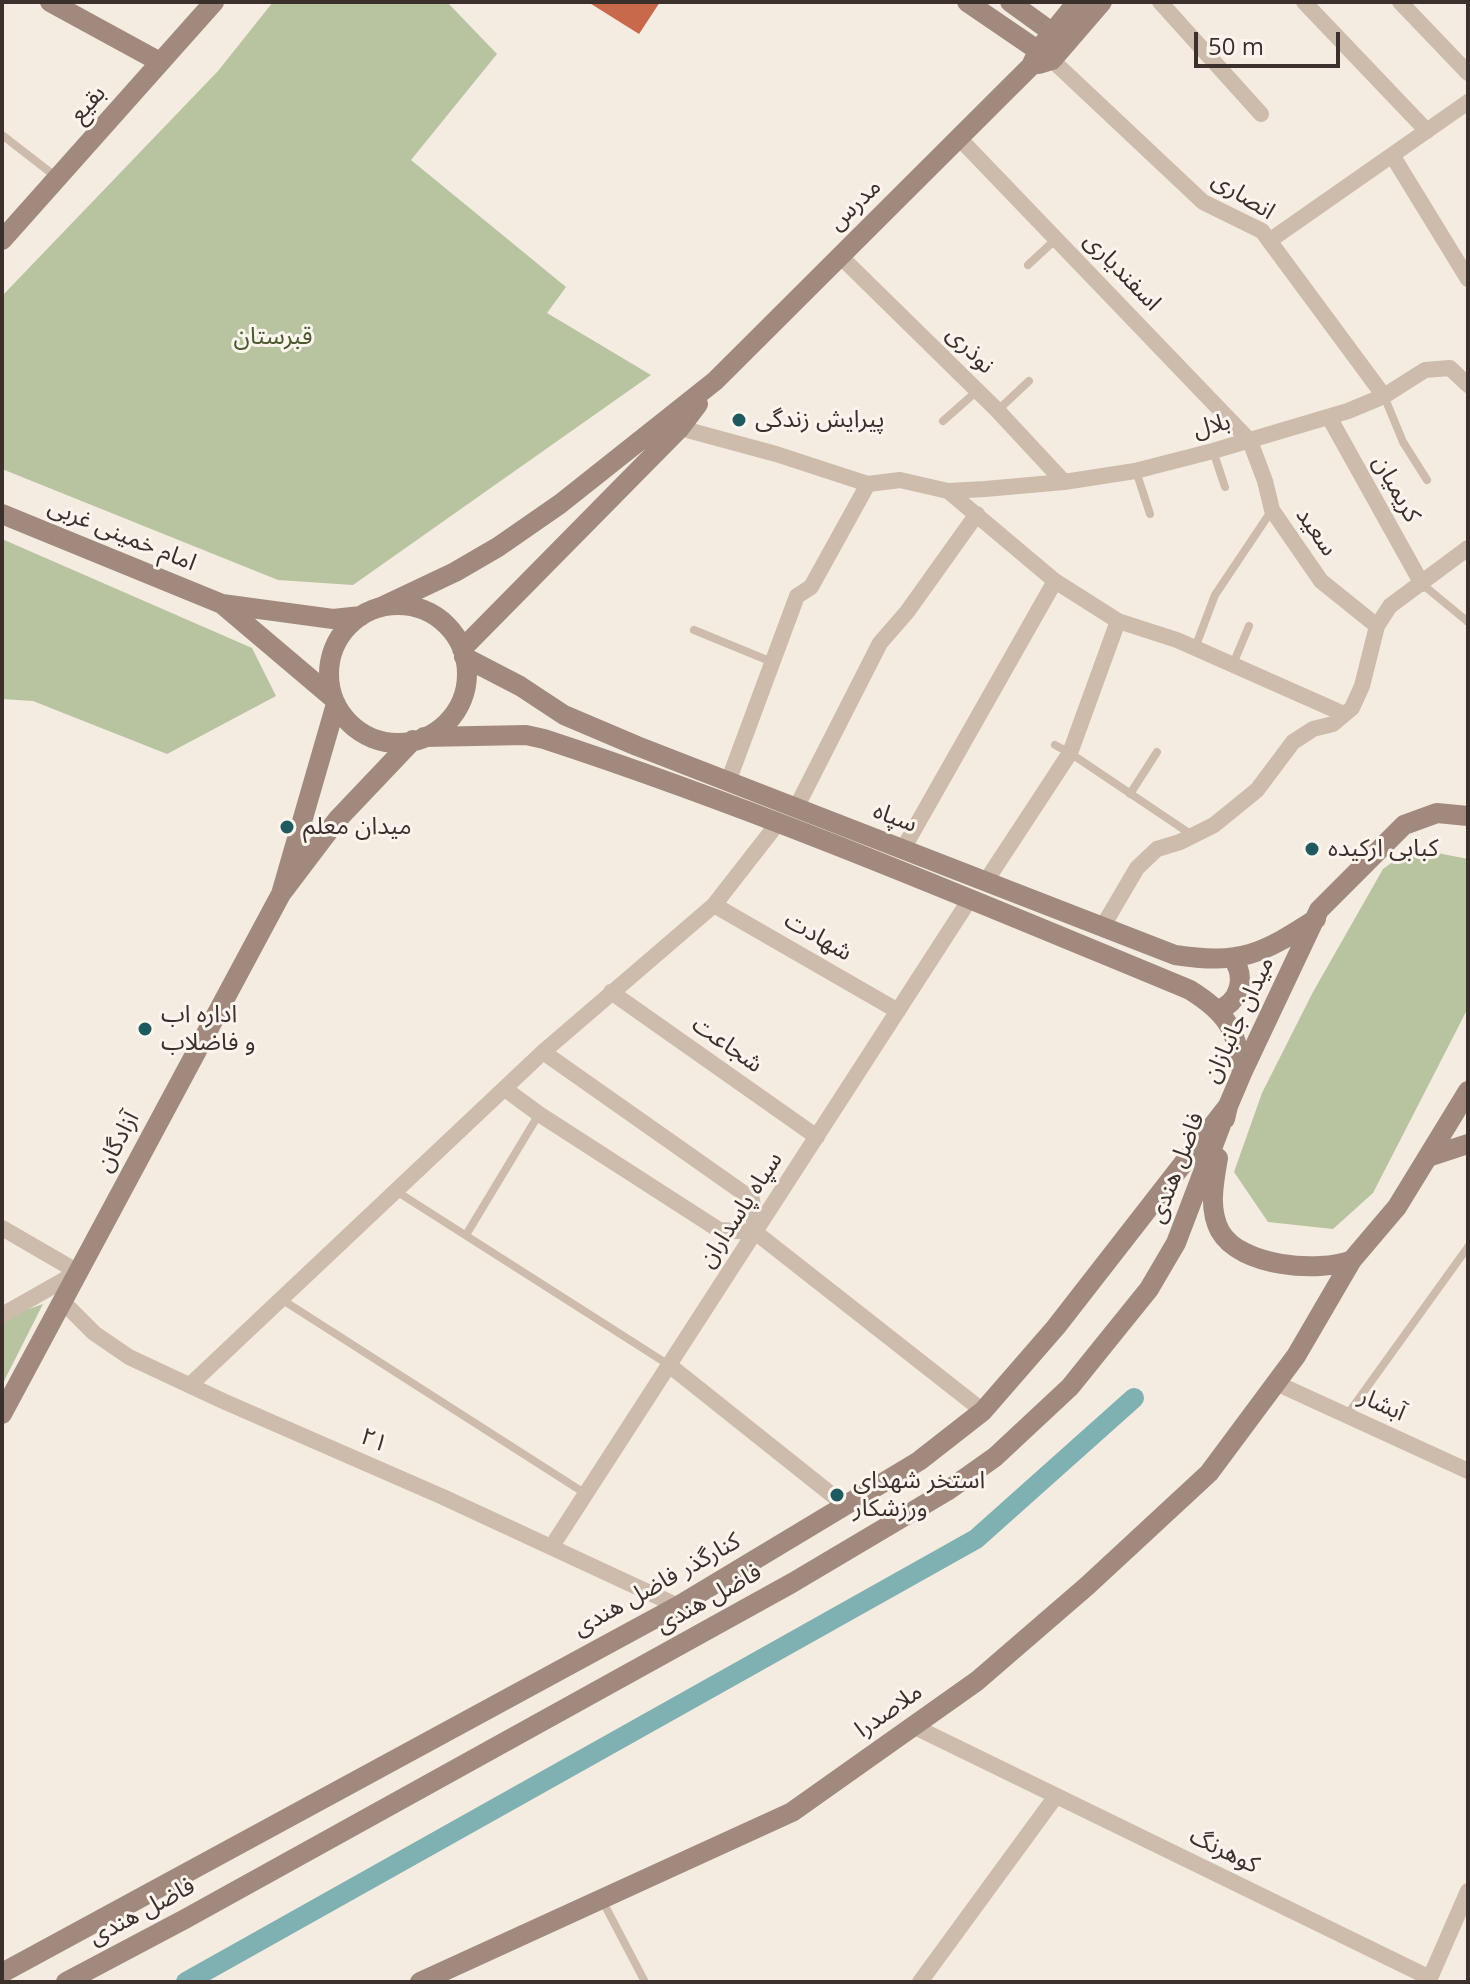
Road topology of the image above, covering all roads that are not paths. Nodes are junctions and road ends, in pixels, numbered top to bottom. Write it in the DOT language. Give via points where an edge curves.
graph roads {
  1 [pos="50,2"];
  2 [pos="214,2"];
  3 [pos="967,2"];
  4 [pos="1010,2"];
  5 [pos="1077,2"];
  6 [pos="1102,2"];
  7 [pos="1160,2"];
  8 [pos="1304,2"];
  9 [pos="1400,2"];
  10 [pos="1061,37"];
  11 [pos="1041,58"];
  12 [pos="160,62"];
  13 [pos="1468,73"];
  14 [pos="1468,102"];
  15 [pos="1261,114"];
  16 [pos="1427,131"];
  17 [pos="2,135"];
  18 [pos="958,137"];
  19 [pos="1392,155"];
  20 [pos="57,178"];
  21 [pos="5,234"];
  22 [pos="1056,238"];
  23 [pos="1269,241"];
  24 [pos="839,255"];
  25 [pos="1028,265"];
  26 [pos="1468,279"];
  27 [pos="715,381"];
  28 [pos="1029,381"];
  29 [pos="1468,385"];
  30 [pos="977,391"];
  31 [pos="1384,396"];
  32 [pos="997,410"];
  33 [pos="1329,417"];
  34 [pos="943,421"];
  35 [pos="680,428"];
  36 [pos="1250,441"];
  37 [pos="1213,451"];
  38 [pos="1135,471"];
  39 [pos="1427,480"];
  40 [pos="1064,482"];
  41 [pos="868,484"];
  42 [pos="1225,487"];
  43 [pos="948,491"];
  44 [pos="1272,510"];
  45 [pos="2,514"];
  46 [pos="977,514"];
  47 [pos="1150,514"];
  48 [pos="1468,548"];
  49 [pos="1055,581"];
  50 [pos="1422,584"];
  51 [pos="222,604"];
  52 [pos="381,607"];
  53 [pos="361,616"];
  54 [pos="1118,621"];
  55 [pos="1468,622"];
  56 [pos="1249,626"];
  57 [pos="1377,626"];
  58 [pos="694,630"];
  59 [pos="1195,649"];
  60 [pos="463,653"];
  61 [pos="772,663"];
  62 [pos="1233,665"];
  63 [pos="335,701"];
  64 [pos="1344,714"];
  65 [pos="418,739"];
  66 [pos="1062,749"];
  67 [pos="1157,752"];
  68 [pos="728,782"];
  69 [pos="1130,794"];
  70 [pos="796,808"];
  71 [pos="1468,816"];
  72 [pos="778,823"];
  73 [pos="1193,836"];
  74 [pos="903,849"];
  75 [pos="986,881"];
  76 [pos="281,894"];
  77 [pos="970,899"];
  78 [pos="714,905"];
  79 [pos="1316,919"];
  80 [pos="1103,926"];
  81 [pos="1233,959"];
  82 [pos="611,992"];
  83 [pos="1218,1010"];
  84 [pos="898,1011"];
  85 [pos="543,1052"];
  86 [pos="1242,1073"];
  87 [pos="505,1089"];
  88 [pos="1468,1091"];
  89 [pos="1228,1106"];
  90 [pos="539,1114"];
  91 [pos="817,1137"];
  92 [pos="1468,1144"];
  93 [pos="1428,1157"];
  94 [pos="395,1190"];
  95 [pos="2,1228"];
  96 [pos="755,1232"];
  97 [pos="466,1235"];
  98 [pos="1468,1247"];
  99 [pos="1352,1260"];
  100 [pos="78,1272"];
  101 [pos="281,1299"];
  102 [pos="62,1301"];
  103 [pos="2,1315"];
  104 [pos="669,1365"];
  105 [pos="1276,1383"];
  106 [pos="190,1385"];
  107 [pos="983,1411"];
  108 [pos="2,1414"];
  109 [pos="1346,1415"];
  110 [pos="1468,1471"];
  111 [pos="586,1494"];
  112 [pos="846,1506"];
  113 [pos="552,1546"];
  114 [pos="678,1606"];
  115 [pos="913,1726"];
  116 [pos="1056,1796"];
  117 [pos="1468,1891"];
  118 [pos="602,1899"];
  119 [pos="2,1973"];
  120 [pos="66,1982"];
  121 [pos="420,1982"];
  122 [pos="645,1982"];
  123 [pos="920,1982"];
  1 -- 12 [label="main road"];
  2 -- 12 [label="main road, بقیع"];
  3 -- 11 [label="main road"];
  4 -- 10 [label="main road"];
  5 -- 10 [label="main road"];
  6 -- 10 [label="main road"];
  7 -- 15 [label="street"];
  8 -- 16 [label="street"];
  9 -- 13 [label="street"];
  10 -- 11 [label="main road, مدرس"];
  11 -- 18 [label="main road, مدرس"];
  11 -- 23 [label="street, انصاری" via="1203,202 1262,231"];
  12 -- 20 [label="main road, بقیع"];
  14 -- 16 [label="street"];
  16 -- 19 [label="street"];
  17 -- 20 [label="lane"];
  18 -- 22 [label="street, اسفندیاری"];
  18 -- 24 [label="main road, مدرس"];
  19 -- 23 [label="street"];
  19 -- 26 [label="street"];
  20 -- 21 [label="main road, بقیع"];
  22 -- 25 [label="lane"];
  22 -- 36 [label="street, اسفندیاری"];
  23 -- 31 [label="street, انصاری"];
  24 -- 27 [label="main road, مدرس"];
  24 -- 30 [label="street, نوذری"];
  27 -- 35 [label="main road, مدرس"];
  27 -- 52 [label="main road, مدرس" via="498,547"];
  28 -- 32 [label="lane"];
  29 -- 31 [label="street, بلال" via="1450,368 1425,370"];
  30 -- 32 [label="street, نوذری"];
  30 -- 34 [label="lane"];
  31 -- 33 [label="street, بلال"];
  31 -- 39 [label="lane" via="1403,442"];
  32 -- 40 [label="street, نوذری"];
  33 -- 36 [label="street, بلال"];
  33 -- 50 [label="street, کریمیان"];
  35 -- 41 [label="street, بلال"];
  35 -- 60 [label="main road, مدرس"];
  36 -- 37 [label="street, بلال"];
  36 -- 44 [label="street, سعید"];
  37 -- 38 [label="street, بلال"];
  37 -- 42 [label="lane"];
  38 -- 40 [label="street, بلال"];
  38 -- 47 [label="lane"];
  40 -- 43 [label="street, بلال"];
  41 -- 43 [label="street, بلال" via="900,480"];
  41 -- 61 [label="street" via="811,587 797,596"];
  43 -- 46 [label="street, بلال"];
  44 -- 57 [label="street, سعید" via="1321,581"];
  44 -- 59 [label="lane" via="1215,595"];
  45 -- 51 [label="main road, امام خمینی غربی"];
  46 -- 49 [label="street, بلال"];
  46 -- 70 [label="street" via="880,643"];
  48 -- 50 [label="street"];
  49 -- 54 [label="street, بلال"];
  49 -- 74 [label="street"];
  50 -- 55 [label="lane"];
  50 -- 57 [label="street" via="1390,606"];
  51 -- 53 [label="main road, امام خمینی غربی" via="333,619"];
  51 -- 63 [label="main road, امام خمینی غربی"];
  52 -- 53 [label="main road"];
  52 -- 60 [label="main road" via="425,610 455,634"];
  53 -- 63 [label="main road" via="333,649 329,674"];
  54 -- 59 [label="street, بلال"];
  54 -- 66 [label="street"];
  56 -- 62 [label="lane"];
  57 -- 64 [label="street" via="1362,686"];
  58 -- 61 [label="lane"];
  59 -- 62 [label="street, بلال"];
  60 -- 65 [label="main road" via="466,685 461,702 438,730"];
  60 -- 68 [label="main road, سپاه" via="564,715"];
  61 -- 68 [label="street"];
  62 -- 64 [label="street, بلال"];
  63 -- 65 [label="main road" via="353,726 368,736"];
  63 -- 76 [label="main road"];
  64 -- 73 [label="street" via="1293,742 1257,790"];
  65 -- 72 [label="main road, سپاه" via="526,735"];
  65 -- 76 [label="main road" via="337,820"];
  66 -- 69 [label="lane"];
  66 -- 75 [label="street"];
  67 -- 69 [label="lane"];
  68 -- 70 [label="main road, سپاه"];
  69 -- 73 [label="lane"];
  70 -- 74 [label="main road, سپاه"];
  71 -- 79 [label="main road, میدان جانبازان" via="1437,813 1404,825"];
  72 -- 77 [label="main road, سپاه"];
  72 -- 78 [label="street"];
  73 -- 80 [label="street" via="1157,849 1137,868"];
  74 -- 75 [label="main road, سپاه"];
  75 -- 80 [label="main road, سپاه"];
  76 -- 100 [label="main road, آزادگان"];
  77 -- 83 [label="main road, سپاه" via="1190,990"];
  77 -- 84 [label="street, سپاه پاسداران"];
  78 -- 82 [label="street"];
  78 -- 84 [label="street, شهادت"];
  79 -- 81 [label="main road, سپاه" via="1272,948"];
  79 -- 86 [label="main road, میدان جانبازان"];
  80 -- 81 [label="main road, سپاه" via="1175,955"];
  81 -- 83 [label="main road" via="1240,974 1238,992"];
  82 -- 85 [label="street"];
  82 -- 91 [label="street, شجاعت"];
  83 -- 86 [label="main road, سپاه" via="1236,1035"];
  84 -- 91 [label="street, سپاه پاسداران"];
  85 -- 87 [label="street"];
  85 -- 96 [label="street" via="752,1199"];
  86 -- 89 [label="main road, میدان جانبازان"];
  87 -- 90 [label="street"];
  87 -- 94 [label="street"];
  88 -- 93 [label="main road"];
  89 -- 99 [label="main road, میدان جانبازان" via="1211,1195 1220,1232 1245,1254 1277,1263 1317,1266"];
  89 -- 107 [label="main road, کنارگذر فاضل هندی" via="1056,1327"];
  89 -- 120 [label="main road, فاضل هندی" via="1176,1243 1149,1289 1070,1387 995,1457 804,1576"];
  90 -- 96 [label="street" via="719,1230"];
  90 -- 97 [label="lane"];
  91 -- 96 [label="street, سپاه پاسداران"];
  92 -- 93 [label="main road"];
  93 -- 99 [label="main road" via="1397,1207"];
  94 -- 97 [label="lane"];
  94 -- 101 [label="street"];
  95 -- 100 [label="street"];
  96 -- 104 [label="street, سپاه پاسداران"];
  96 -- 107 [label="street"];
  97 -- 104 [label="lane"];
  98 -- 109 [label="lane"];
  99 -- 105 [label="main road, ملاصدرا"];
  100 -- 102 [label="main road, آزادگان"];
  100 -- 103 [label="street"];
  101 -- 106 [label="street"];
  101 -- 111 [label="lane"];
  102 -- 106 [label="street, ۲۱" via="94,1333 129,1357"];
  102 -- 108 [label="main road, آزادگان"];
  104 -- 111 [label="street, سپاه پاسداران"];
  104 -- 112 [label="street"];
  105 -- 109 [label="street, آبشار"];
  105 -- 115 [label="main road, ملاصدرا" via="1209,1473 988,1671"];
  106 -- 113 [label="street, ۲۱"];
  107 -- 112 [label="main road, کنارگذر فاضل هندی" via="919,1461"];
  109 -- 110 [label="street, آبشار"];
  111 -- 113 [label="street, سپاه پاسداران"];
  112 -- 114 [label="main road, کنارگذر فاضل هندی"];
  113 -- 114 [label="street, ۲۱"];
  114 -- 119 [label="main road, کنارگذر فاضل هندی"];
  115 -- 116 [label="street, کوهرنگ"];
  115 -- 118 [label="main road, ملاصدرا" via="792,1812"];
  116 -- 117 [label="street, کوهرنگ" via="1430,1978"];
  116 -- 123 [label="street"];
  118 -- 121 [label="main road, ملاصدرا"];
  118 -- 122 [label="lane"];
}
